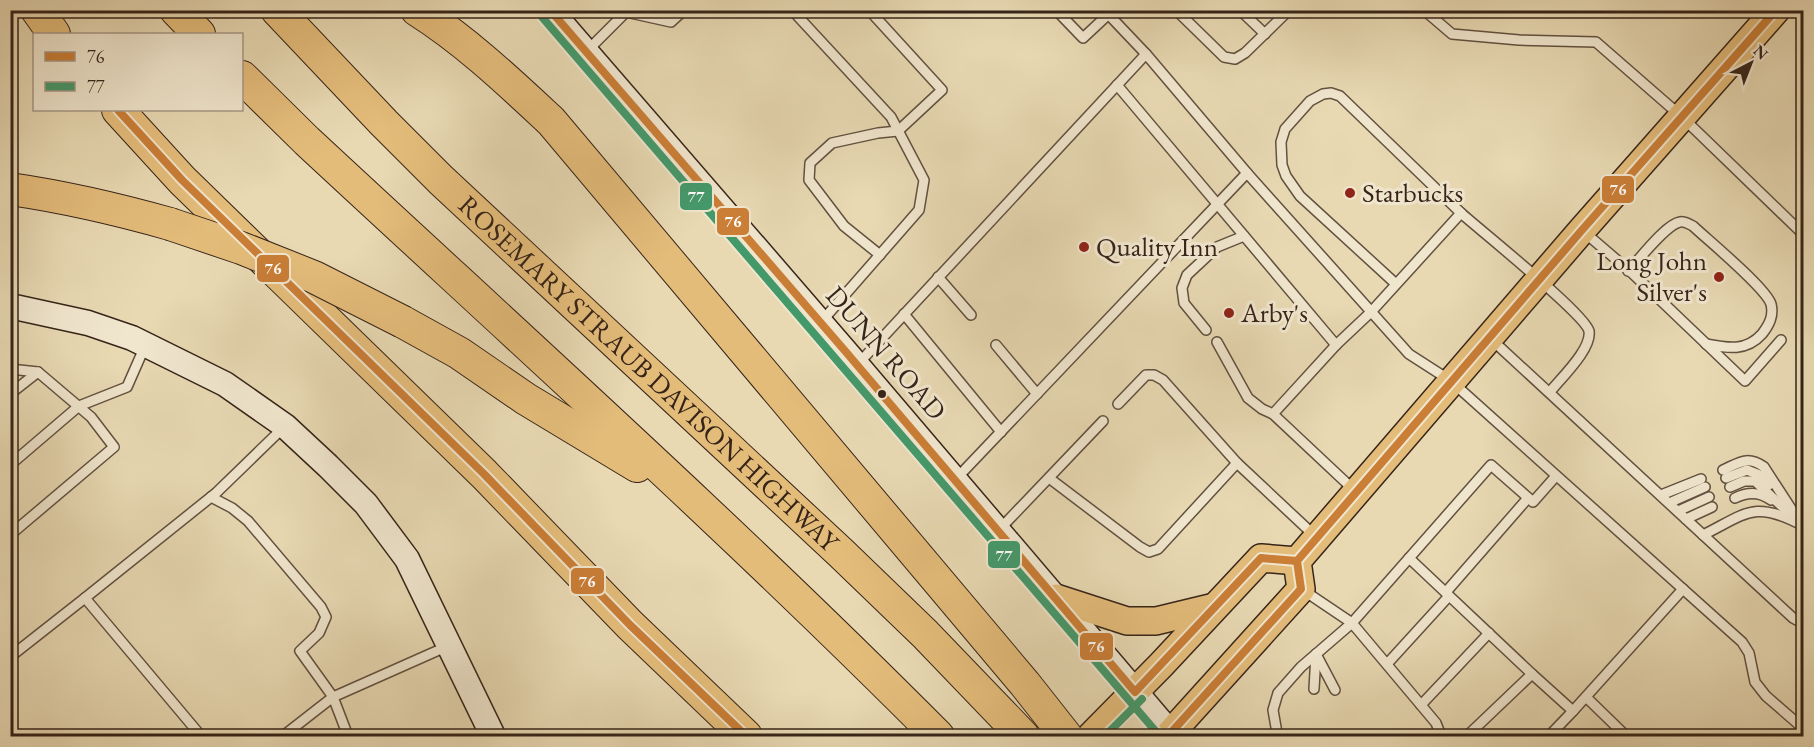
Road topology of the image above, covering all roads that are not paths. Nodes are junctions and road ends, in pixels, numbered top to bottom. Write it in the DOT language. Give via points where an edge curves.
graph roads {
  1 [pos="37,10"];
  2 [pos="176,10"];
  3 [pos="277,10"];
  4 [pos="417,10"];
  5 [pos="550,10"];
  6 [pos="684,10"];
  7 [pos="792,10"];
  8 [pos="870,10"];
  9 [pos="1056,10"];
  10 [pos="1176,10"];
  11 [pos="1240,10"];
  12 [pos="1293,10"];
  13 [pos="1424,10"];
  14 [pos="1776,10"];
  15 [pos="627,11"];
  16 [pos="1111,13"];
  17 [pos="53,33"];
  18 [pos="198,33"];
  19 [pos="1265,34"];
  20 [pos="586,52"];
  21 [pos="1146,54"];
  22 [pos="243,78"];
  23 [pos="1117,85"];
  24 [pos="119,111"];
  25 [pos="1682,117"];
  26 [pos="898,131"];
  27 [pos="1247,173"];
  28 [pos="10,189"];
  29 [pos="1217,204"];
  30 [pos="1461,213"];
  31 [pos="1582,230"];
  32 [pos="1803,235"];
  33 [pos="1244,236"];
  34 [pos="880,255"];
  35 [pos="1628,271"];
  36 [pos="938,277"];
  37 [pos="1539,279"];
  38 [pos="1396,284"];
  39 [pos="10,306"];
  40 [pos="1371,312"];
  41 [pos="904,314"];
  42 [pos="971,315"];
  43 [pos="820,322"];
  44 [pos="1206,330"];
  45 [pos="1489,337"];
  46 [pos="1781,340"];
  47 [pos="1217,342"];
  48 [pos="1706,344"];
  49 [pos="146,345"];
  50 [pos="996,345"];
  51 [pos="1336,345"];
  52 [pos="857,365"];
  53 [pos="10,369"];
  54 [pos="38,372"];
  55 [pos="1451,381"];
  56 [pos="1550,392"];
  57 [pos="10,394"];
  58 [pos="1037,394"];
  59 [pos="1118,404"];
  60 [pos="79,406"];
  61 [pos="1273,414"];
  62 [pos="1103,421"];
  63 [pos="285,426"];
  64 [pos="1001,432"];
  65 [pos="1237,463"];
  66 [pos="10,465"];
  67 [pos="1556,476"];
  68 [pos="1049,478"];
  69 [pos="955,480"];
  70 [pos="1356,492"];
  71 [pos="1661,495"];
  72 [pos="211,497"];
  73 [pos="1709,497"];
  74 [pos="1528,498"];
  75 [pos="1735,498"];
  76 [pos="693,501"];
  77 [pos="1669,503"];
  78 [pos="1712,507"];
  79 [pos="1678,511"];
  80 [pos="1686,519"];
  81 [pos="1802,526"];
  82 [pos="999,531"];
  83 [pos="10,535"];
  84 [pos="1703,535"];
  85 [pos="1317,538"];
  86 [pos="1409,558"];
  87 [pos="1297,561"];
  88 [pos="1301,589"];
  89 [pos="1683,589"];
  90 [pos="1447,594"];
  91 [pos="85,598"];
  92 [pos="1056,598"];
  93 [pos="1215,607"];
  94 [pos="1352,623"];
  95 [pos="1803,624"];
  96 [pos="1489,633"];
  97 [pos="448,646"];
  98 [pos="1316,654"];
  99 [pos="10,657"];
  100 [pos="1387,664"];
  101 [pos="1532,674"];
  102 [pos="1314,689"];
  103 [pos="1335,690"];
  104 [pos="1135,692"];
  105 [pos="333,697"];
  106 [pos="1586,697"];
  107 [pos="1421,705"];
  108 [pos="1573,711"];
  109 [pos="1803,729"];
  110 [pos="201,736"];
  111 [pos="283,736"];
  112 [pos="348,736"];
  113 [pos="493,736"];
  114 [pos="746,736"];
  115 [pos="938,736"];
  116 [pos="1023,736"];
  117 [pos="1066,736"];
  118 [pos="1091,736"];
  119 [pos="1171,736"];
  120 [pos="1280,736"];
  121 [pos="1442,736"];
  122 [pos="1467,736"];
  123 [pos="1549,736"];
  124 [pos="1626,736"];
  1 -- 17 [label="highway"];
  2 -- 18 [label="highway"];
  3 -- 116 [label="highway, ROSEMARY STRAUB DAVISON HIGHWAY" via="441,180 841,553"];
  4 -- 117 [label="highway" via="500,74 551,121"];
  5 -- 20 [label="street, DUNN ROAD"];
  6 -- 15 [label="lane" via="671,22"];
  7 -- 26 [label="lane" via="891,117"];
  8 -- 26 [label="lane" via="942,90"];
  9 -- 16 [label="lane" via="1083,38"];
  10 -- 19 [label="lane" via="1224,57 1235,59"];
  11 -- 19 [label="lane"];
  12 -- 19 [label="lane"];
  13 -- 25 [label="lane" via="1452,34 1596,42"];
  14 -- 25 [label="main road"];
  15 -- 20 [label="lane"];
  16 -- 21 [label="lane"];
  20 -- 43 [label="street, DUNN ROAD"];
  21 -- 23 [label="lane"];
  21 -- 27 [label="lane"];
  22 -- 76 [label="highway"];
  23 -- 29 [label="lane"];
  23 -- 36 [label="lane"];
  24 -- 114 [label="highway" via="182,180"];
  25 -- 31 [label="main road"];
  25 -- 32 [label="lane"];
  26 -- 34 [label="lane" via="924,180 919,210"];
  26 -- 34 [label="lane" via="832,143 810,163 809,180 844,226"];
  27 -- 29 [label="lane"];
  27 -- 40 [label="lane"];
  28 -- 76 [label="highway, bridge" via="102,205 170,224 314,277 459,353 526,399"];
  29 -- 33 [label="lane"];
  29 -- 58 [label="lane"];
  30 -- 37 [label="lane"];
  30 -- 38 [label="lane"];
  30 -- 38 [label="lane" via="1340,96 1323,94 1310,101 1285,129 1280,153 1286,176 1300,196"];
  31 -- 35 [label="lane"];
  31 -- 37 [label="main road"];
  33 -- 44 [label="lane" via="1217,248 1187,275 1182,288 1184,303"];
  33 -- 51 [label="lane"];
  34 -- 43 [label="lane"];
  35 -- 48 [label="lane"];
  35 -- 48 [label="lane" via="1670,227 1680,222 1693,226 1762,289 1772,306 1772,317 1758,337 1740,348"];
  36 -- 41 [label="lane"];
  36 -- 42 [label="lane"];
  37 -- 45 [label="main road"];
  37 -- 56 [label="lane" via="1584,321 1589,332 1587,346"];
  38 -- 40 [label="lane"];
  39 -- 49 [label="street" via="88,323"];
  40 -- 51 [label="lane"];
  40 -- 55 [label="lane" via="1409,354"];
  41 -- 52 [label="lane"];
  41 -- 64 [label="lane"];
  43 -- 52 [label="street, DUNN ROAD"];
  45 -- 55 [label="main road"];
  45 -- 56 [label="lane"];
  46 -- 48 [label="lane" via="1746,381"];
  47 -- 61 [label="lane" via="1248,398"];
  49 -- 60 [label="lane" via="127,387"];
  49 -- 63 [label="street" via="225,384"];
  50 -- 58 [label="lane"];
  51 -- 61 [label="lane"];
  52 -- 69 [label="street, DUNN ROAD"];
  53 -- 54 [label="lane"];
  54 -- 57 [label="lane"];
  54 -- 60 [label="lane"];
  55 -- 67 [label="lane"];
  55 -- 70 [label="main road"];
  56 -- 71 [label="lane"];
  58 -- 64 [label="lane"];
  59 -- 65 [label="lane" via="1146,375 1154,375 1163,380"];
  60 -- 66 [label="lane"];
  60 -- 83 [label="lane" via="114,447"];
  61 -- 70 [label="lane"];
  62 -- 68 [label="lane"];
  63 -- 72 [label="lane"];
  63 -- 97 [label="street" via="366,504 407,560"];
  64 -- 69 [label="lane"];
  65 -- 68 [label="lane" via="1158,549 1149,552"];
  65 -- 85 [label="lane"];
  67 -- 74 [label="lane" via="1533,502"];
  67 -- 89 [label="lane"];
  68 -- 82 [label="lane"];
  69 -- 82 [label="street, DUNN ROAD"];
  70 -- 85 [label="main road"];
  71 -- 77 [label="lane"];
  71 -- 77 [label="lane" via="1703,483"];
  72 -- 91 [label="lane"];
  72 -- 105 [label="lane" via="248,521 321,607 326,617 318,633 300,651"];
  73 -- 79 [label="lane"];
  74 -- 86 [label="lane" via="1491,465"];
  74 -- 90 [label="lane"];
  75 -- 81 [label="lane" via="1748,492 1766,496"];
  76 -- 115 [label="highway" via="798,597"];
  77 -- 79 [label="lane"];
  78 -- 80 [label="lane"];
  79 -- 80 [label="lane"];
  80 -- 84 [label="lane"];
  81 -- 81 [label="lane" via="1755,481 1727,478 1748,460 1755,461 1764,467"];
  81 -- 84 [label="lane" via="1768,511 1753,510"];
  82 -- 92 [label="street, DUNN ROAD"];
  84 -- 95 [label="lane"];
  85 -- 87 [label="main road"];
  86 -- 90 [label="lane"];
  86 -- 94 [label="lane"];
  87 -- 88 [label="main road"];
  87 -- 93 [label="main road" via="1261,558"];
  88 -- 94 [label="lane"];
  88 -- 119 [label="main road"];
  89 -- 106 [label="lane"];
  89 -- 109 [label="lane" via="1742,642 1749,653 1755,682"];
  90 -- 96 [label="lane"];
  90 -- 100 [label="lane"];
  91 -- 99 [label="lane"];
  91 -- 110 [label="lane"];
  92 -- 93 [label="main road" via="1127,621 1156,621"];
  92 -- 104 [label="street, DUNN ROAD"];
  93 -- 104 [label="main road"];
  94 -- 98 [label="lane"];
  94 -- 100 [label="lane"];
  96 -- 101 [label="lane"];
  96 -- 107 [label="lane"];
  97 -- 105 [label="lane"];
  97 -- 113 [label="street"];
  98 -- 102 [label="lane"];
  98 -- 103 [label="lane"];
  98 -- 120 [label="lane" via="1278,693 1273,710"];
  100 -- 107 [label="lane"];
  101 -- 108 [label="lane"];
  101 -- 122 [label="lane"];
  104 -- 118 [label="main road"];
  104 -- 119 [label="street, DUNN ROAD"];
  105 -- 111 [label="lane"];
  105 -- 112 [label="lane"];
  106 -- 108 [label="lane"];
  106 -- 124 [label="lane"];
  107 -- 121 [label="lane"];
  108 -- 123 [label="lane"];
}
